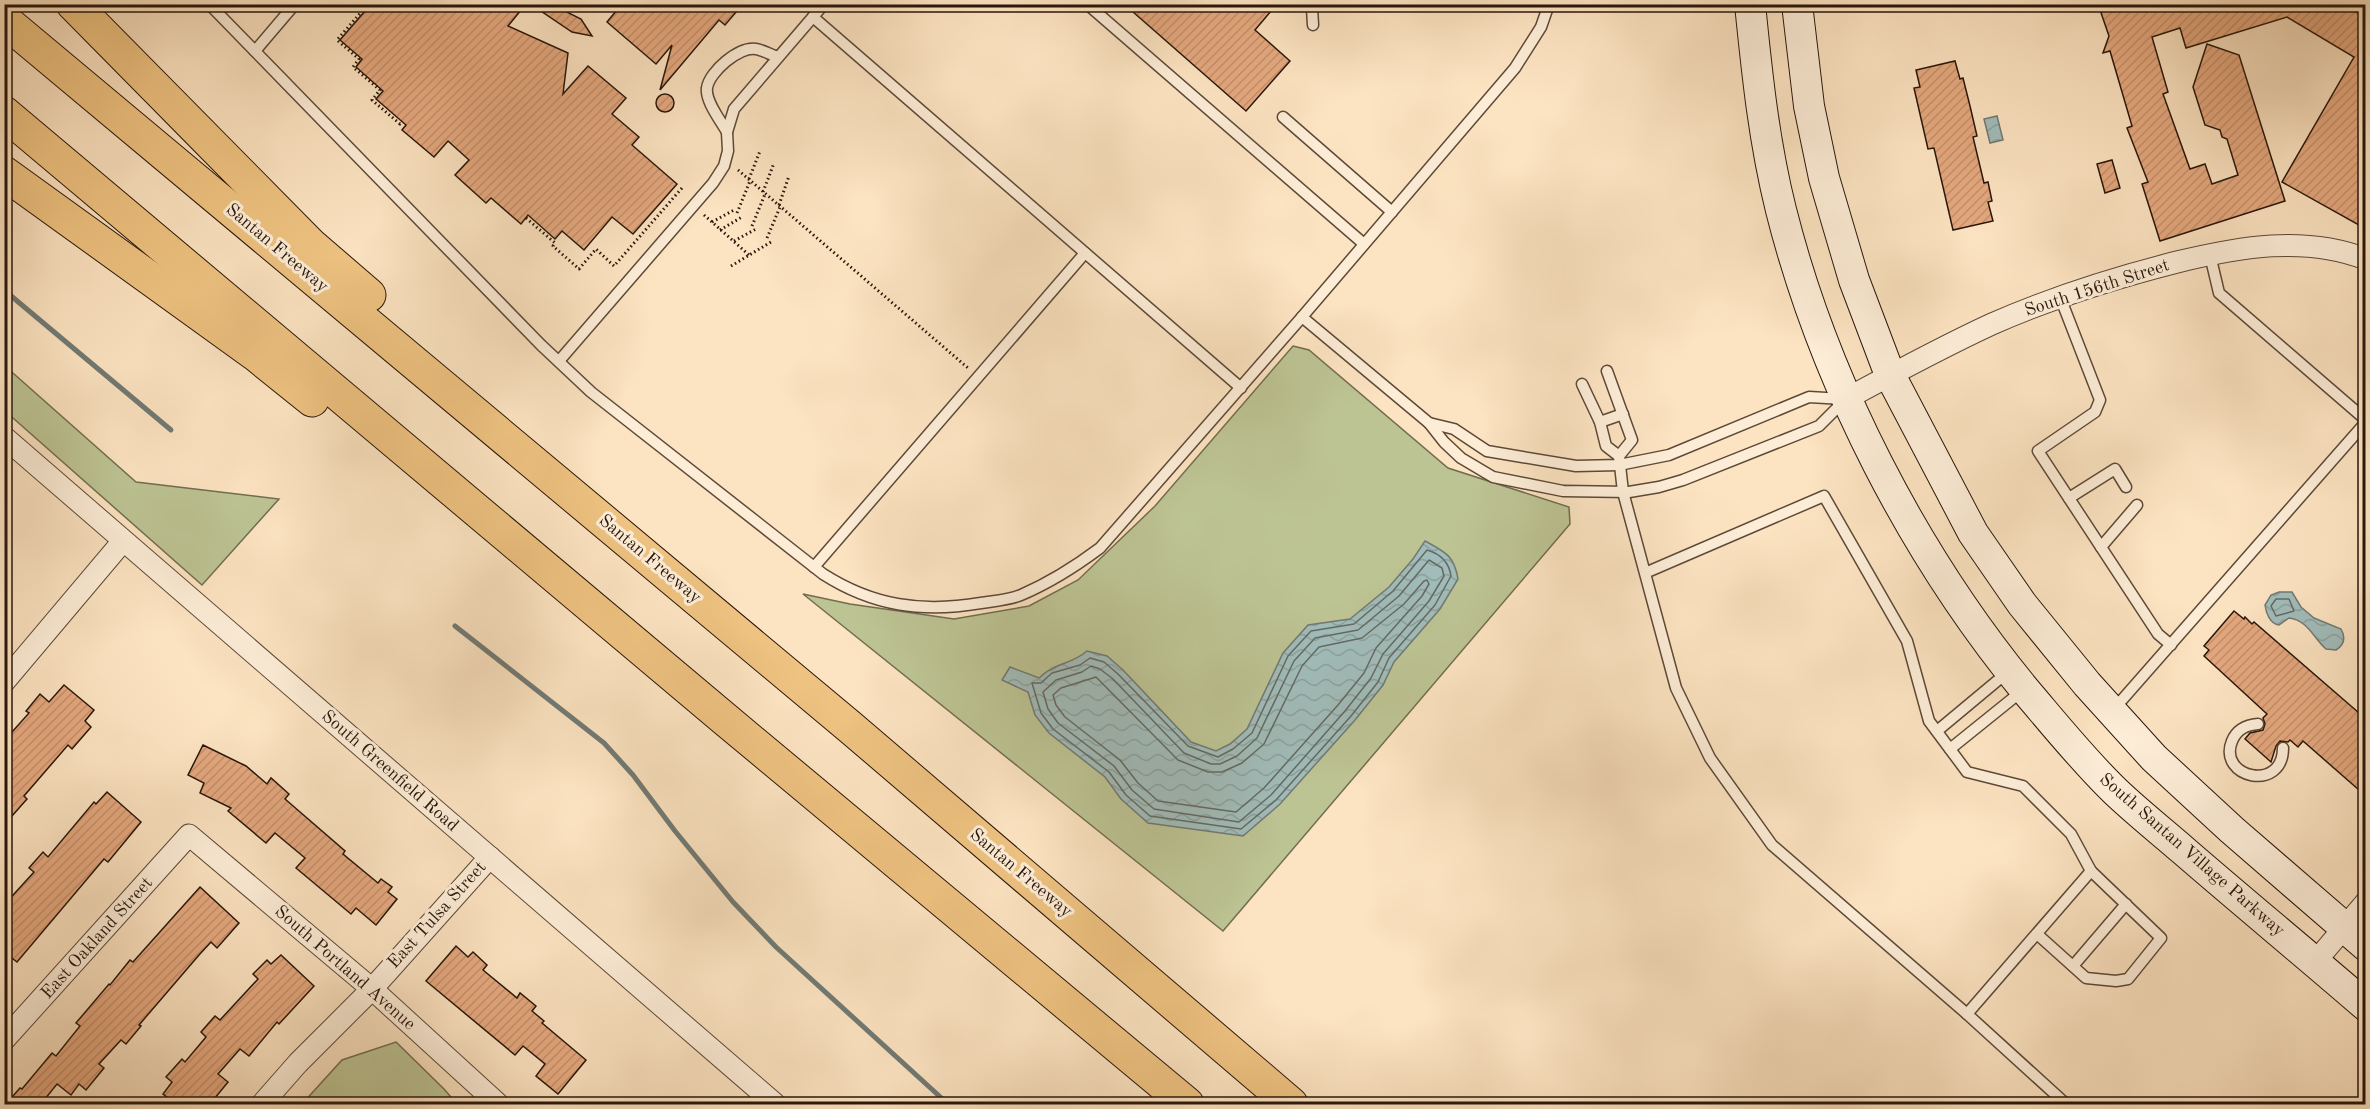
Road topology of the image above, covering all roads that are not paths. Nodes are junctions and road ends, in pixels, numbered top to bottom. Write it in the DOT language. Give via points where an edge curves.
graph roads {
  1 [pos="73,4"];
  2 [pos="209,4"];
  3 [pos="295,4"];
  4 [pos="824,4"];
  5 [pos="1087,4"];
  6 [pos="1315,4"];
  7 [pos="1549,4"];
  8 [pos="1750,4"];
  9 [pos="1797,4"];
  10 [pos="813,17"];
  11 [pos="4,20"];
  12 [pos="1313,25"];
  13 [pos="255,51"];
  14 [pos="778,57"];
  15 [pos="4,113"];
  16 [pos="1283,117"];
  17 [pos="727,132"];
  18 [pos="4,173"];
  19 [pos="1392,212"];
  20 [pos="1364,244"];
  21 [pos="1085,253"];
  22 [pos="2210,255"];
  23 [pos="2366,260"];
  24 [pos="2060,297"];
  25 [pos="1302,318"];
  26 [pos="559,361"];
  27 [pos="1607,370"];
  28 [pos="1890,375"];
  29 [pos="1582,384"];
  30 [pos="1241,388"];
  31 [pos="1846,399"];
  32 [pos="1623,414"];
  33 [pos="2366,421"];
  34 [pos="1600,422"];
  35 [pos="1430,423"];
  36 [pos="4,437"];
  37 [pos="1619,461"];
  38 [pos="2126,487"];
  39 [pos="1623,492"];
  40 [pos="2069,498"];
  41 [pos="2137,505"];
  42 [pos="123,541"];
  43 [pos="2101,547"];
  44 [pos="529,553"];
  45 [pos="814,567"];
  46 [pos="1645,573"];
  47 [pos="2171,645"];
  48 [pos="2017,680"];
  49 [pos="4,682"];
  50 [pos="2112,712"];
  51 [pos="2258,724"];
  52 [pos="850,727"];
  53 [pos="1937,731"];
  54 [pos="2283,748"];
  55 [pos="1950,749"];
  56 [pos="189,835"];
  57 [pos="489,857"];
  58 [pos="2091,871"];
  59 [pos="2366,902"];
  60 [pos="2126,904"];
  61 [pos="2343,927"];
  62 [pos="2037,934"];
  63 [pos="2366,946"];
  64 [pos="2314,962"];
  65 [pos="2073,966"];
  66 [pos="372,989"];
  67 [pos="2366,1006"];
  68 [pos="1967,1014"];
  69 [pos="4,1040"];
  70 [pos="262,1104"];
  71 [pos="498,1104"];
  72 [pos="775,1104"];
  73 [pos="1187,1104"];
  74 [pos="1290,1104"];
  75 [pos="2066,1104"];
  1 -- 52 [label="highway" via="311,245 619,512"];
  2 -- 13 [label="lane"];
  3 -- 13 [label="lane"];
  4 -- 10 [label="lane"];
  5 -- 20 [label="lane"];
  6 -- 12 [label="lane"];
  7 -- 19 [label="lane" via="1541,27 1515,68"];
  8 -- 31 [label="main road, South Santan Village Parkway" via="1760,107 1781,210 1808,299"];
  9 -- 28 [label="main road" via="1809,106 1824,178 1868,322"];
  10 -- 14 [label="lane"];
  10 -- 21 [label="lane"];
  11 -- 52 [label="highway, Santan Freeway"];
  13 -- 26 [label="lane"];
  14 -- 17 [label="lane" via="734,109"];
  14 -- 17 [label="lane" via="755,48 738,51 711,79 708,95"];
  15 -- 44 [label="highway"];
  16 -- 19 [label="lane"];
  17 -- 26 [label="lane" via="724,166 713,183"];
  18 -- 44 [label="highway" via="255,354 460,517"];
  19 -- 20 [label="lane"];
  20 -- 25 [label="lane"];
  21 -- 30 [label="lane"];
  21 -- 45 [label="lane"];
  22 -- 23 [label="street, South 156th Street" via="2276,245 2320,249"];
  22 -- 24 [label="street, South 156th Street" via="2131,274"];
  22 -- 33 [label="lane" via="2219,293"];
  24 -- 28 [label="street, South 156th Street" via="1994,323"];
  24 -- 40 [label="lane" via="2100,400 2095,412 2038,451"];
  25 -- 30 [label="lane"];
  25 -- 35 [label="lane, South 156th Street"];
  26 -- 45 [label="lane" via="591,392"];
  27 -- 32 [label="lane"];
  28 -- 31 [label="street, South 156th Street"];
  28 -- 50 [label="main road" via="1973,533 2022,603"];
  29 -- 34 [label="lane"];
  30 -- 45 [label="lane" via="1100,548 1076,566 1020,595 967,606 895,605 846,589"];
  31 -- 37 [label="lane, South 156th Street" via="1809,397 1669,455"];
  31 -- 39 [label="lane, South 156th Street" via="1819,426 1683,480"];
  31 -- 48 [label="main road, South Santan Village Parkway" via="1928,551"];
  32 -- 34 [label="lane"];
  32 -- 37 [label="lane" via="1632,440"];
  33 -- 47 [label="lane"];
  34 -- 37 [label="lane" via="1606,446"];
  35 -- 37 [label="lane, South 156th Street" via="1454,429 1487,451 1576,466"];
  35 -- 39 [label="lane, South 156th Street" via="1461,458 1493,477 1563,491"];
  36 -- 42 [label="street, South Greenfield Road"];
  37 -- 39 [label="lane"];
  38 -- 40 [label="lane" via="2115,469"];
  39 -- 46 [label="lane"];
  40 -- 43 [label="lane"];
  41 -- 43 [label="lane"];
  42 -- 49 [label="street"];
  42 -- 57 [label="street, South Greenfield Road"];
  43 -- 47 [label="lane" via="2158,634"];
  44 -- 73 [label="highway"];
  46 -- 53 [label="lane" via="1824,496 1907,640 1929,721"];
  46 -- 68 [label="lane" via="1676,688 1710,758 1772,845"];
  47 -- 50 [label="lane"];
  48 -- 53 [label="lane"];
  48 -- 55 [label="lane"];
  48 -- 64 [label="main road, South Santan Village Parkway" via="2115,791"];
  50 -- 61 [label="main road" via="2162,766"];
  51 -- 54 [label="lane" via="2248,725 2235,736 2230,752 2236,767 2251,776 2267,775 2280,763"];
  52 -- 74 [label="highway, Santan Freeway"];
  53 -- 55 [label="lane"];
  55 -- 58 [label="lane" via="1967,772 2023,786 2071,834"];
  56 -- 66 [label="street, South Portland Avenue"];
  56 -- 69 [label="street, East Oakland Street"];
  57 -- 66 [label="street, East Tulsa Street"];
  57 -- 72 [label="street, South Greenfield Road"];
  58 -- 60 [label="lane"];
  58 -- 62 [label="lane"];
  59 -- 61 [label="street"];
  60 -- 65 [label="lane"];
  60 -- 65 [label="lane" via="2161,938 2128,979 2086,978"];
  61 -- 63 [label="main road"];
  61 -- 64 [label="street"];
  62 -- 65 [label="lane"];
  62 -- 68 [label="lane"];
  64 -- 67 [label="main road, South Santan Village Parkway"];
  66 -- 70 [label="street, East Tulsa Street"];
  66 -- 71 [label="street, South Portland Avenue"];
  68 -- 75 [label="lane"];
}
